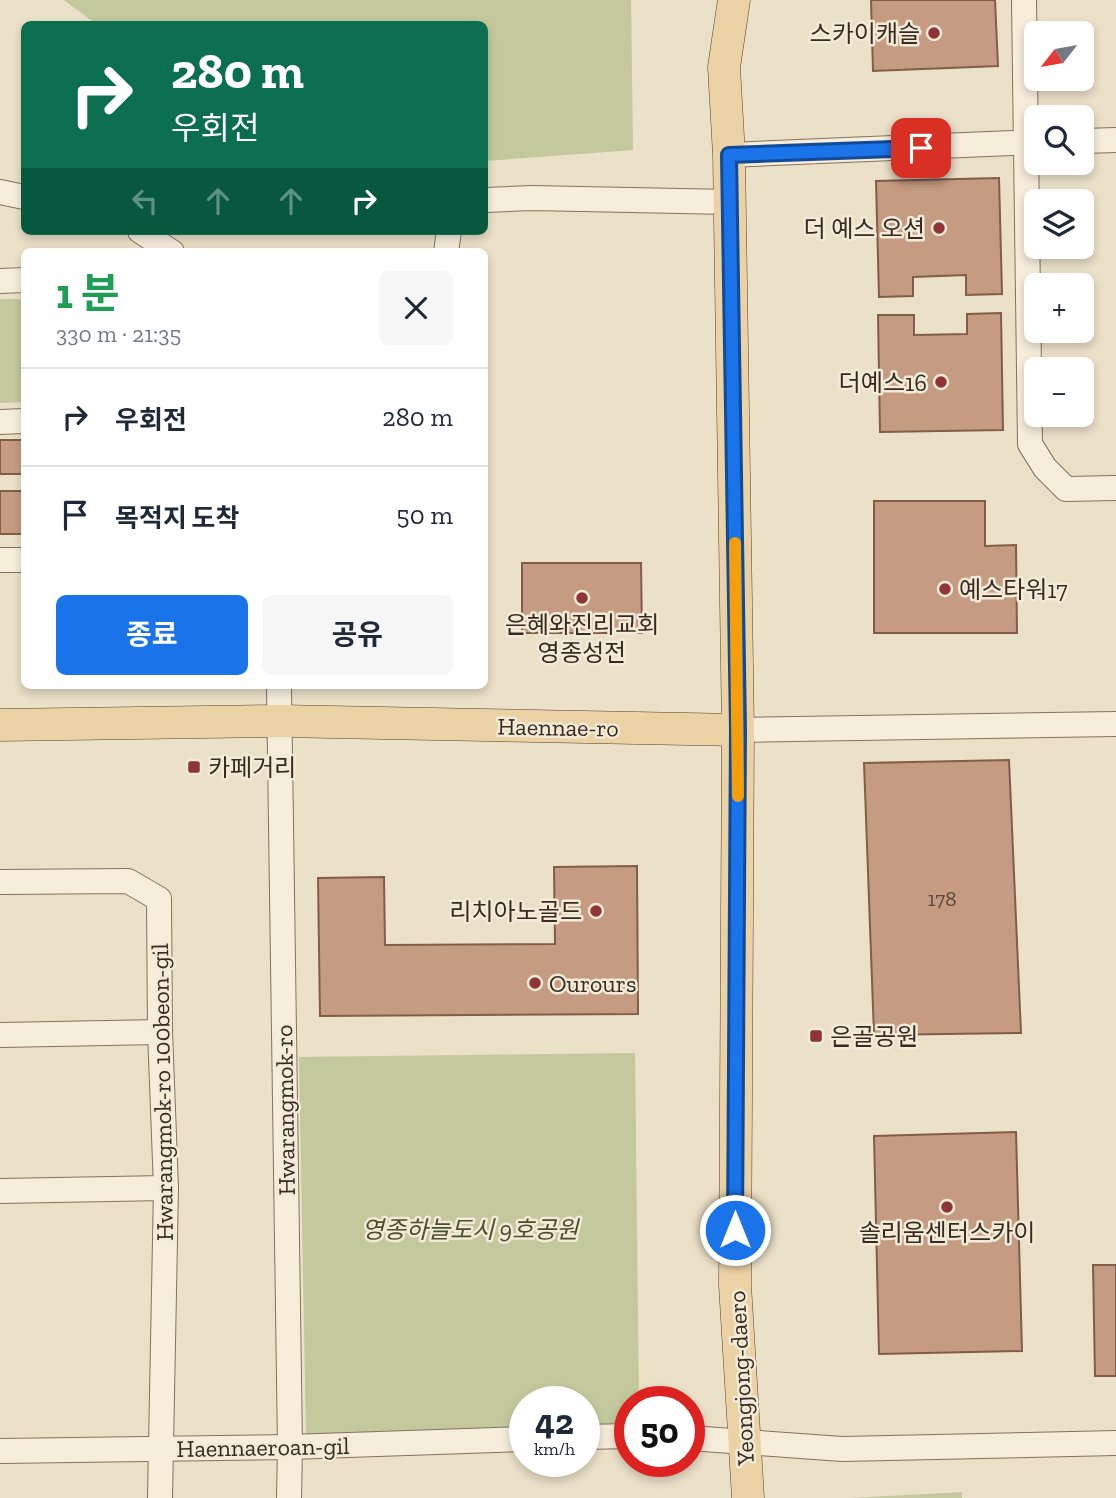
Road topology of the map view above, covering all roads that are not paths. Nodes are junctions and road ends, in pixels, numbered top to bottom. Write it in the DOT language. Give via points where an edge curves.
graph roads {
  1 [pos="734,0"];
  2 [pos="1024,0"];
  3 [pos="1028,105"];
  4 [pos="1116,140"];
  5 [pos="1094,141"];
  6 [pos="1024,142"];
  7 [pos="729,155"];
  8 [pos="1030,175"];
  9 [pos="0,192"];
  10 [pos="21,196"];
  11 [pos="488,200"];
  12 [pos="730,202"];
  13 [pos="145,235"];
  14 [pos="166,248"];
  15 [pos="21,280"];
  16 [pos="0,281"];
  17 [pos="21,421"];
  18 [pos="0,422"];
  19 [pos="1116,488"];
  20 [pos="0,560"];
  21 [pos="21,560"];
  22 [pos="279,689"];
  23 [pos="280,721"];
  24 [pos="1116,724"];
  25 [pos="0,725"];
  26 [pos="738,730"];
  27 [pos="0,881"];
  28 [pos="160,1032"];
  29 [pos="0,1035"];
  30 [pos="166,1188"];
  31 [pos="0,1191"];
  32 [pos="705,1439"];
  33 [pos="509,1440"];
  34 [pos="744,1442"];
  35 [pos="1116,1443"];
  36 [pos="290,1447"];
  37 [pos="161,1449"];
  38 [pos="0,1451"];
  39 [pos="160,1498"];
  40 [pos="289,1498"];
  41 [pos="748,1498"];
  1 -- 7 [label="main road, Yeongjong-daero" via="724,67"];
  2 -- 3 [label="street"];
  4 -- 5 [label="street"];
  6 -- 7 [label="street"];
  7 -- 12 [label="main road, Yeongjong-daero"];
  8 -- 19 [label="street" via="1030,443 1045,468 1066,489"];
  9 -- 10 [label="street"];
  11 -- 12 [label="street"];
  12 -- 26 [label="main road, Yeongjong-daero"];
  13 -- 14 [label="street"];
  15 -- 16 [label="street"];
  17 -- 18 [label="street"];
  20 -- 21 [label="street"];
  22 -- 23 [label="street, Hwarangmok-ro"];
  23 -- 25 [label="main road, Haennae-ro"];
  23 -- 26 [label="main road, Haennae-ro"];
  23 -- 36 [label="street, Hwarangmok-ro"];
  24 -- 26 [label="street, Haennae-ro"];
  26 -- 34 [label="main road, Yeongjong-daero" via="735,1284"];
  27 -- 28 [label="street, Hwarangmok-ro 100beon-gil" via="128,881 159,900"];
  28 -- 29 [label="street"];
  28 -- 30 [label="street, Hwarangmok-ro 100beon-gil"];
  30 -- 31 [label="street"];
  30 -- 37 [label="street, Hwarangmok-ro 100beon-gil"];
  32 -- 34 [label="street"];
  33 -- 36 [label="street, Haennaeroan-gil"];
  34 -- 35 [label="street" via="842,1449"];
  34 -- 41 [label="main road, Yeongjong-daero"];
  36 -- 37 [label="street, Haennaeroan-gil"];
  36 -- 40 [label="street, Hwarangmok-ro"];
  37 -- 38 [label="street, Haennaeroan-gil"];
  37 -- 39 [label="street, Hwarangmok-ro 100beon-gil"];
}
